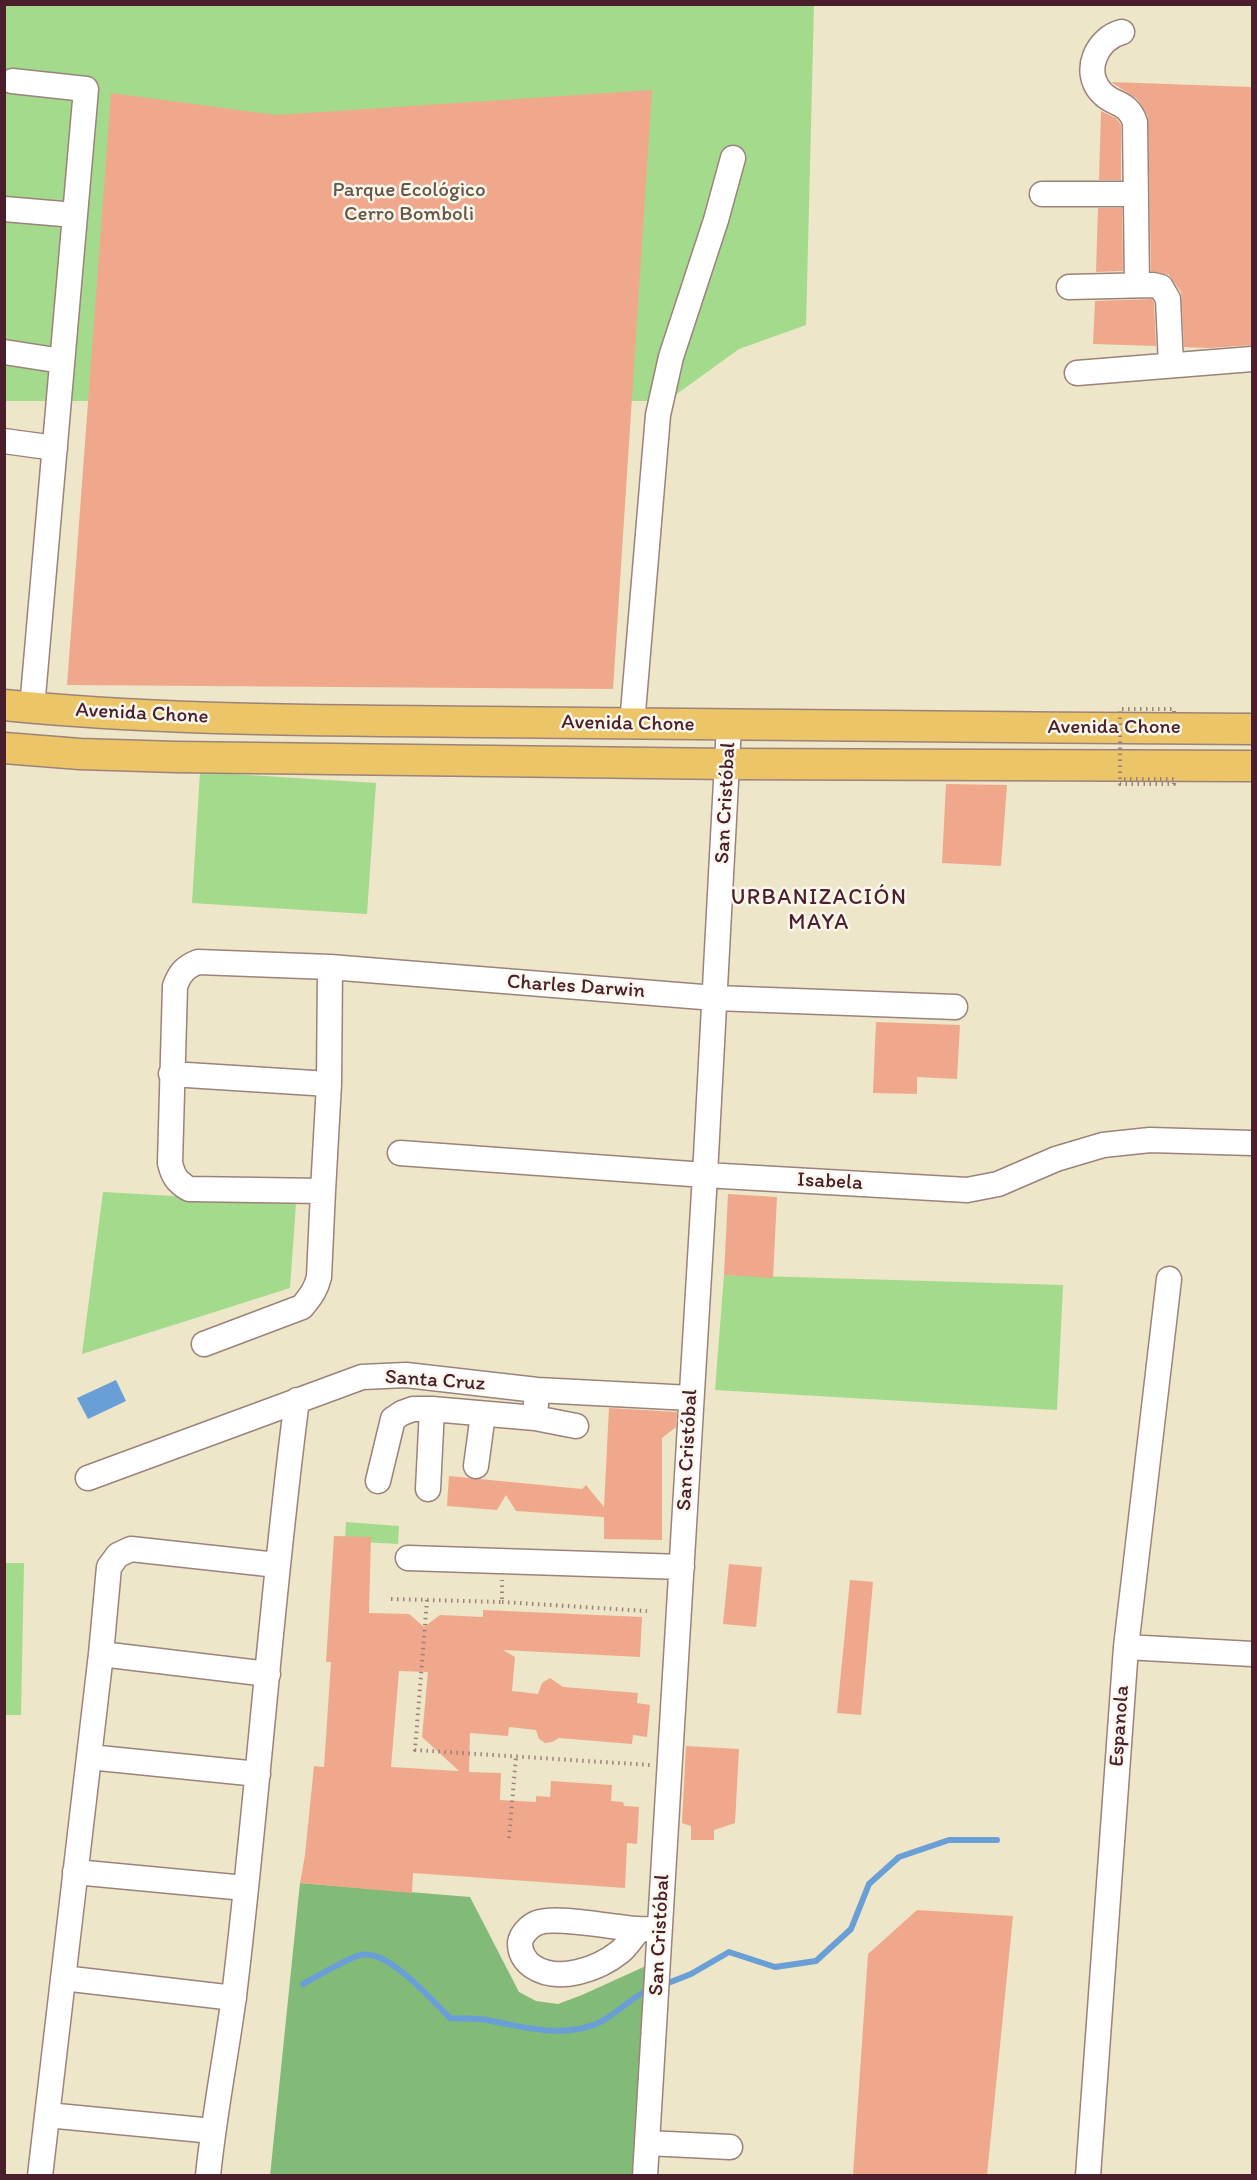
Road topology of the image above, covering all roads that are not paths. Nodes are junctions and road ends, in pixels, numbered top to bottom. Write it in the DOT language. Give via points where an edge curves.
graph roads {
  1 [pos="1122,32"];
  2 [pos="12,81"];
  3 [pos="733,158"];
  4 [pos="1042,194"];
  5 [pos="1136,194"];
  6 [pos="4,209"];
  7 [pos="75,215"];
  8 [pos="1137,285"];
  9 [pos="1069,287"];
  10 [pos="4,352"];
  11 [pos="1252,359"];
  12 [pos="62,361"];
  13 [pos="1171,365"];
  14 [pos="1077,373"];
  15 [pos="4,441"];
  16 [pos="55,448"];
  17 [pos="18,706"];
  18 [pos="632,724"];
  19 [pos="729,725"];
  20 [pos="1252,729"];
  21 [pos="4,748"];
  22 [pos="728,765"];
  23 [pos="1252,766"];
  24 [pos="330,967"];
  25 [pos="715,998"];
  26 [pos="955,1007"];
  27 [pos="171,1074"];
  28 [pos="329,1084"];
  29 [pos="1252,1143"];
  30 [pos="400,1154"];
  31 [pos="705,1175"];
  32 [pos="324,1191"];
  33 [pos="1169,1278"];
  34 [pos="204,1344"];
  35 [pos="537,1390"];
  36 [pos="297,1400"];
  37 [pos="432,1409"];
  38 [pos="691,1409"];
  39 [pos="483,1414"];
  40 [pos="535,1418"];
  41 [pos="576,1426"];
  42 [pos="476,1466"];
  43 [pos="88,1478"];
  44 [pos="378,1481"];
  45 [pos="428,1489"];
  46 [pos="408,1558"];
  47 [pos="277,1564"];
  48 [pos="682,1567"];
  49 [pos="1126,1647"];
  50 [pos="101,1654"];
  51 [pos="1252,1654"];
  52 [pos="268,1674"];
  53 [pos="89,1757"];
  54 [pos="258,1774"];
  55 [pos="75,1872"];
  56 [pos="245,1888"];
  57 [pos="63,1978"];
  58 [pos="234,1998"];
  59 [pos="47,2115"];
  60 [pos="213,2131"];
  61 [pos="647,2143"];
  62 [pos="730,2147"];
  63 [pos="40,2175"];
  64 [pos="208,2175"];
  65 [pos="645,2175"];
  66 [pos="1088,2175"];
  1 -- 5 [label="street" via="1108,37 1098,48 1093,64 1094,81 1103,95 1125,106 1135,122"];
  2 -- 7 [label="street" via="86,89"];
  3 -- 18 [label="street" via="671,357 658,415"];
  4 -- 5 [label="street"];
  5 -- 8 [label="street"];
  6 -- 7 [label="street"];
  7 -- 12 [label="street"];
  8 -- 9 [label="street"];
  8 -- 13 [label="street" via="1157,285 1165,290"];
  10 -- 12 [label="street"];
  11 -- 13 [label="street"];
  12 -- 16 [label="street"];
  13 -- 14 [label="street"];
  15 -- 16 [label="street"];
  16 -- 17 [label="street"];
  17 -- 18 [label="main road, Avenida Chone" via="199,718"];
  18 -- 19 [label="main road, Avenida Chone"];
  19 -- 20 [label="main road, Avenida Chone"];
  19 -- 22 [label="street, San Cristóbal"];
  21 -- 22 [label="main road, Avenida Chone" via="176,757"];
  22 -- 23 [label="main road, Avenida Chone"];
  22 -- 25 [label="street, San Cristóbal"];
  24 -- 25 [label="street, Charles Darwin"];
  24 -- 27 [label="street, Charles Darwin" via="198,962 188,965 175,986"];
  24 -- 28 [label="street"];
  25 -- 26 [label="street, Charles Darwin"];
  25 -- 31 [label="street, San Cristóbal"];
  27 -- 28 [label="street"];
  27 -- 32 [label="street" via="170,1163 179,1183 189,1189"];
  28 -- 32 [label="street"];
  29 -- 31 [label="street, Isabela" via="1150,1140 1103,1145 998,1184 966,1190"];
  30 -- 31 [label="street, Isabela"];
  31 -- 38 [label="street, San Cristóbal"];
  32 -- 34 [label="street" via="319,1277 311,1296 302,1307"];
  33 -- 49 [label="street, Espanola"];
  35 -- 36 [label="street, Santa Cruz" via="406,1375 362,1377"];
  35 -- 38 [label="street, Santa Cruz"];
  35 -- 40 [label="street"];
  36 -- 43 [label="street, Santa Cruz"];
  36 -- 47 [label="street"];
  37 -- 39 [label="street"];
  37 -- 44 [label="street" via="413,1409 393,1419"];
  37 -- 45 [label="street"];
  38 -- 48 [label="street, San Cristóbal"];
  39 -- 40 [label="street"];
  39 -- 42 [label="street"];
  40 -- 41 [label="street"];
  46 -- 48 [label="street"];
  47 -- 50 [label="street" via="132,1549 118,1555 109,1567"];
  47 -- 52 [label="street"];
  48 -- 61 [label="street, San Cristóbal" via="650,1929 658,1960"];
  49 -- 51 [label="street"];
  49 -- 66 [label="street, Espanola"];
  50 -- 52 [label="street"];
  50 -- 53 [label="street"];
  52 -- 54 [label="street"];
  53 -- 54 [label="street"];
  53 -- 55 [label="street"];
  54 -- 56 [label="street"];
  55 -- 56 [label="street"];
  55 -- 57 [label="street"];
  56 -- 58 [label="street"];
  57 -- 58 [label="street"];
  57 -- 59 [label="street"];
  58 -- 60 [label="street"];
  59 -- 60 [label="street"];
  59 -- 63 [label="street"];
  60 -- 64 [label="street"];
  61 -- 62 [label="street"];
  61 -- 65 [label="street, San Cristóbal"];
}
